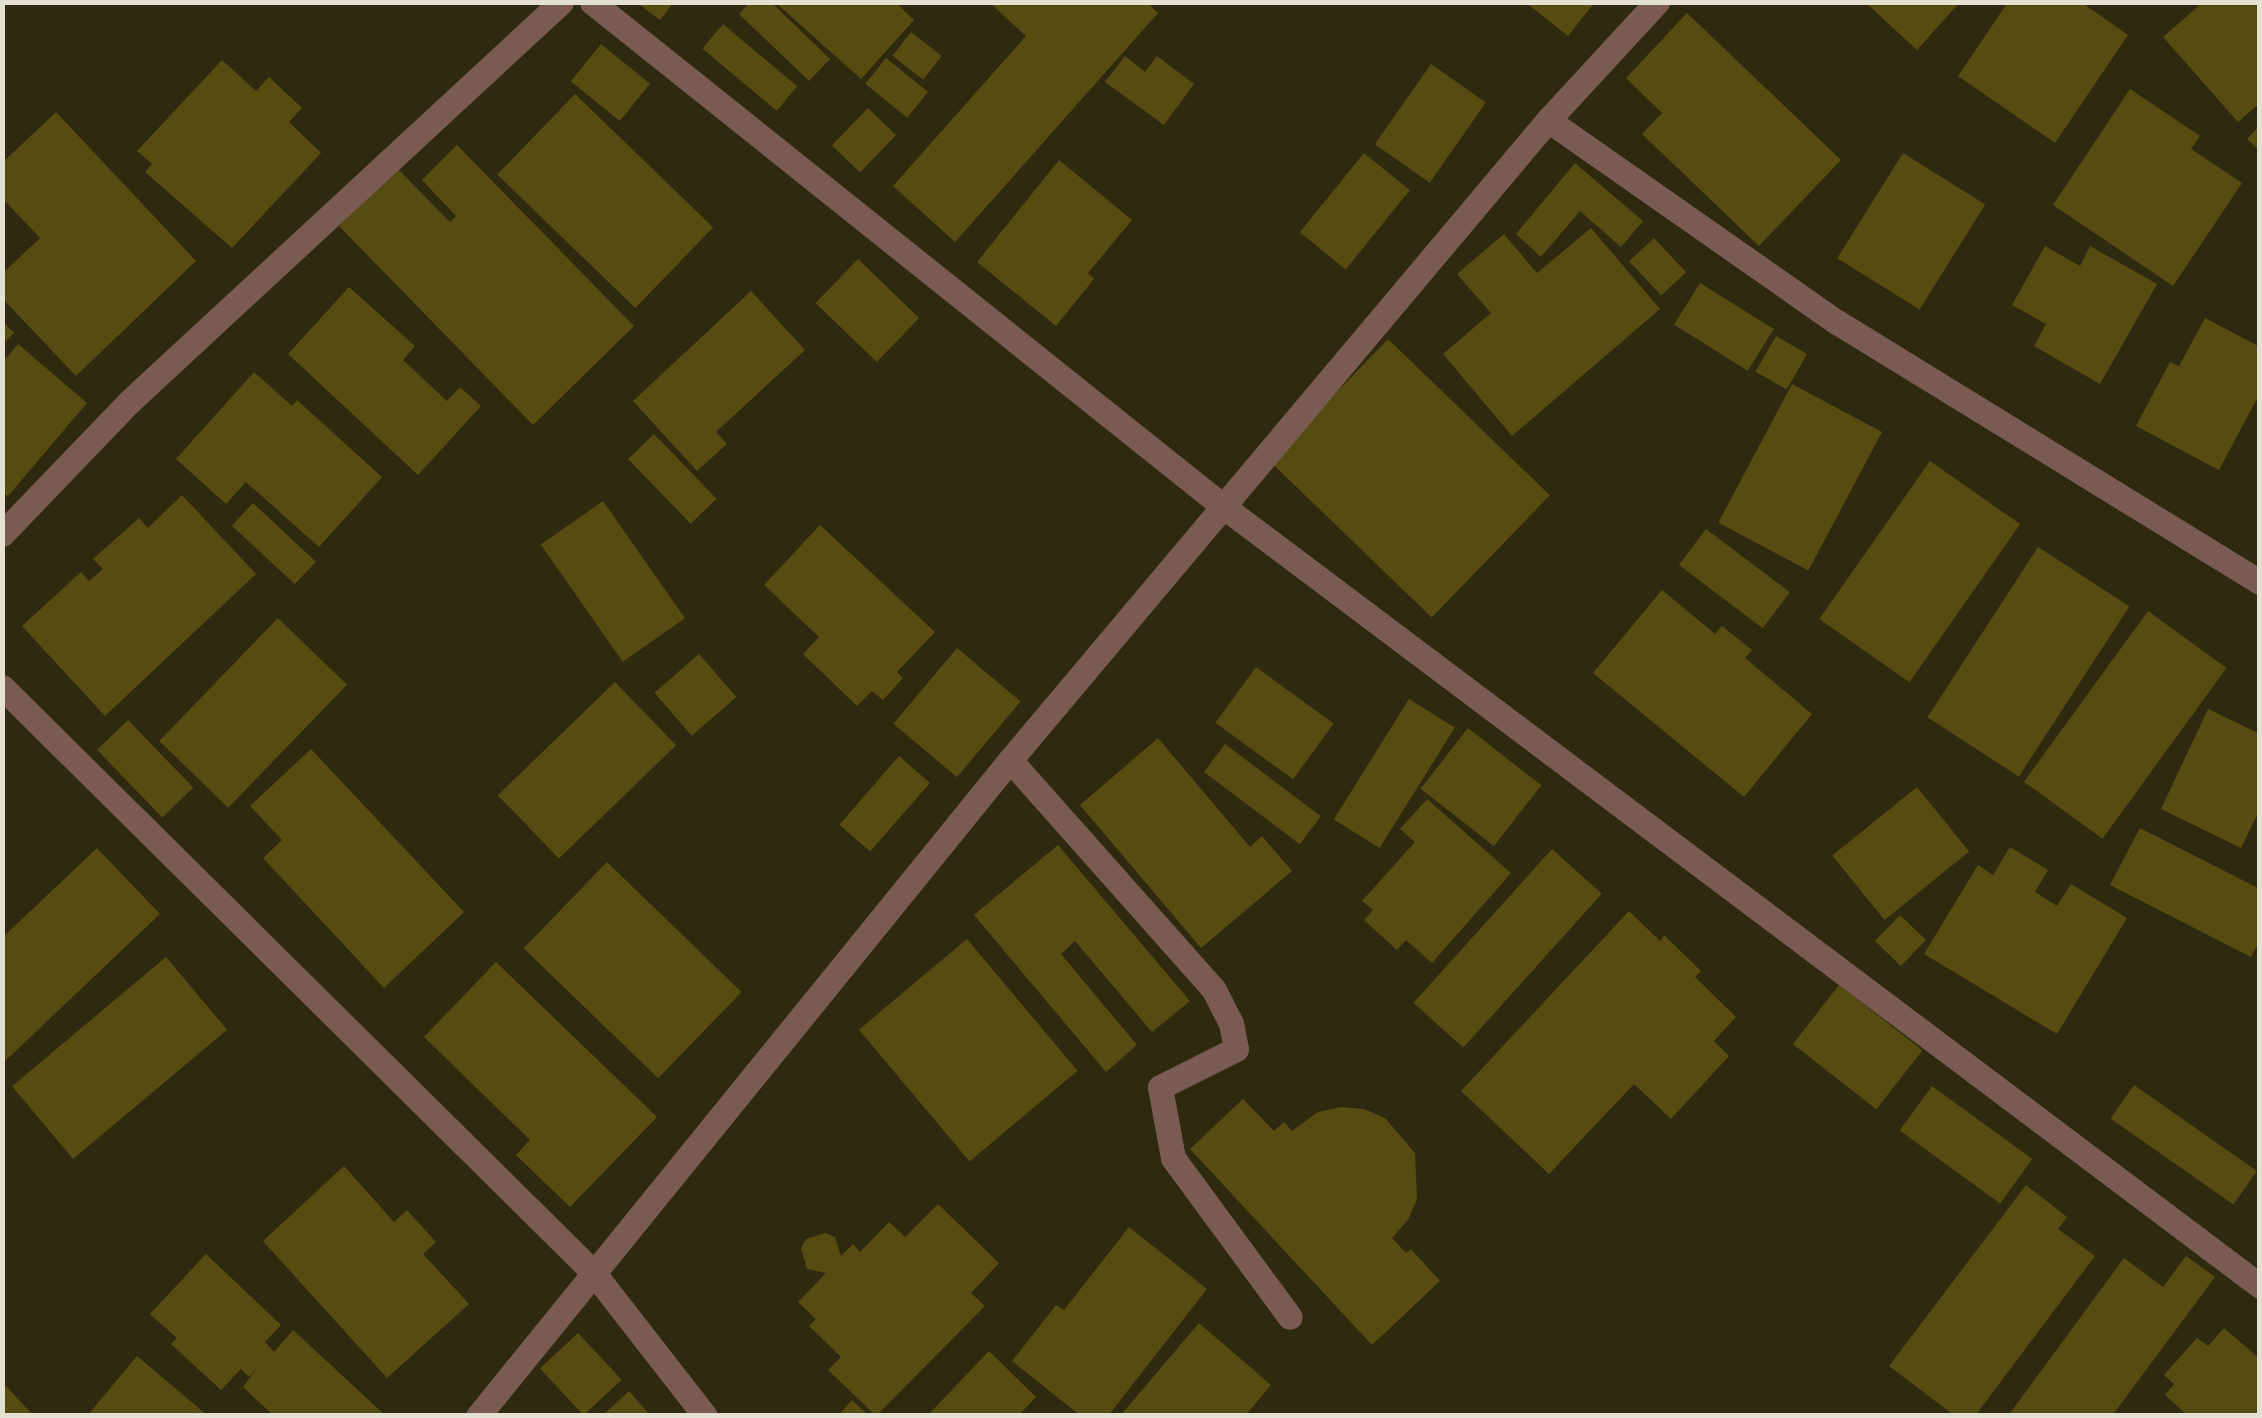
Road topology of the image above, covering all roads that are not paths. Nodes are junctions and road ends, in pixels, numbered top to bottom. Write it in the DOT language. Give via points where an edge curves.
graph roads {
  1 [pos="562,2"];
  2 [pos="592,2"];
  3 [pos="1657,2"];
  4 [pos="1548,120"];
  5 [pos="1224,507"];
  6 [pos="2,534"];
  7 [pos="2260,582"];
  8 [pos="2,687"];
  9 [pos="1010,760"];
  10 [pos="592,1272"];
  11 [pos="2260,1286"];
  12 [pos="1290,1317"];
  13 [pos="478,1416"];
  14 [pos="705,1416"];
  1 -- 6 [label="street" via="130,401"];
  2 -- 5 [label="street"];
  3 -- 4 [label="street"];
  4 -- 5 [label="street"];
  4 -- 7 [label="street" via="1837,322"];
  5 -- 9 [label="street"];
  5 -- 11 [label="street"];
  8 -- 10 [label="street"];
  9 -- 10 [label="street"];
  9 -- 12 [label="street" via="1214,990 1232,1023 1236,1049 1160,1087 1173,1158"];
  10 -- 13 [label="street"];
  10 -- 14 [label="street"];
}
